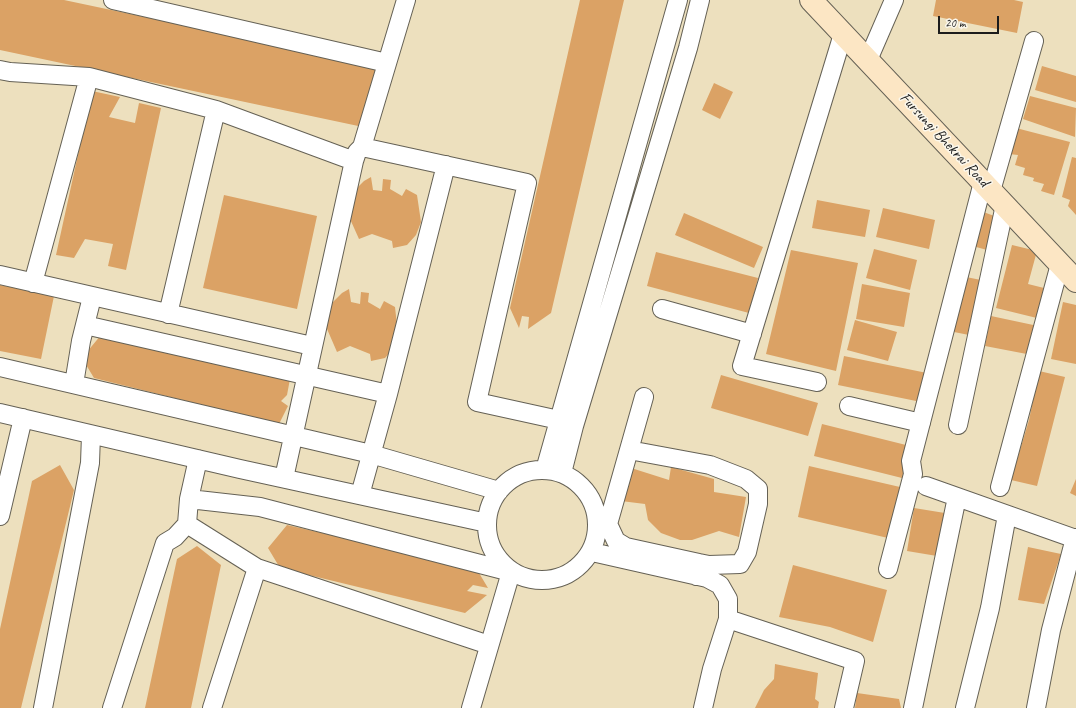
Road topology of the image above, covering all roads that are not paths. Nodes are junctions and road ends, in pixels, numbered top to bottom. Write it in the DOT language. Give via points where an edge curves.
graph roads {
  1 [pos="113,0"];
  2 [pos="406,0"];
  3 [pos="678,0"];
  4 [pos="700,0"];
  5 [pos="811,0"];
  6 [pos="894,0"];
  7 [pos="843,34"];
  8 [pos="1034,42"];
  9 [pos="868,60"];
  10 [pos="387,63"];
  11 [pos="0,70"];
  12 [pos="89,77"];
  13 [pos="216,110"];
  14 [pos="358,154"];
  15 [pos="446,165"];
  16 [pos="993,193"];
  17 [pos="1060,264"];
  18 [pos="0,276"];
  19 [pos="1076,281"];
  20 [pos="33,283"];
  21 [pos="92,297"];
  22 [pos="662,308"];
  23 [pos="168,314"];
  24 [pos="85,324"];
  25 [pos="752,334"];
  26 [pos="312,346"];
  27 [pos="0,367"];
  28 [pos="306,376"];
  29 [pos="817,382"];
  30 [pos="74,384"];
  31 [pos="388,394"];
  32 [pos="644,397"];
  33 [pos="849,406"];
  34 [pos="0,412"];
  35 [pos="23,418"];
  36 [pos="559,420"];
  37 [pos="921,423"];
  38 [pos="958,425"];
  39 [pos="91,435"];
  40 [pos="292,437"];
  41 [pos="629,450"];
  42 [pos="371,454"];
  43 [pos="198,459"];
  44 [pos="554,472"];
  45 [pos="284,478"];
  46 [pos="926,486"];
  47 [pos="1000,487"];
  48 [pos="499,491"];
  49 [pos="360,495"];
  50 [pos="957,497"];
  51 [pos="189,499"];
  52 [pos="1007,515"];
  53 [pos="0,516"];
  54 [pos="487,523"];
  55 [pos="187,524"];
  56 [pos="1076,538"];
  57 [pos="592,552"];
  58 [pos="630,555"];
  59 [pos="257,568"];
  60 [pos="888,569"];
  61 [pos="698,570"];
  62 [pos="511,572"];
  63 [pos="728,619"];
  64 [pos="489,645"];
  65 [pos="43,708"];
  66 [pos="112,708"];
  67 [pos="212,708"];
  68 [pos="471,708"];
  69 [pos="703,708"];
  70 [pos="844,708"];
  71 [pos="913,708"];
  72 [pos="965,708"];
  73 [pos="1036,708"];
  1 -- 10 [label="street"];
  2 -- 10 [label="street"];
  3 -- 36 [label="street"];
  4 -- 44 [label="street" via="688,48 577,418"];
  5 -- 7 [label="street, Fursungi Bhekrai Road"];
  6 -- 9 [label="street"];
  7 -- 9 [label="street, Fursungi Bhekrai Road"];
  7 -- 25 [label="street"];
  8 -- 16 [label="street"];
  9 -- 16 [label="street, Fursungi Bhekrai Road"];
  10 -- 14 [label="street"];
  11 -- 12 [label="street"];
  12 -- 13 [label="street"];
  12 -- 20 [label="street"];
  13 -- 14 [label="street"];
  13 -- 23 [label="street"];
  14 -- 15 [label="street"];
  14 -- 26 [label="street"];
  15 -- 31 [label="street"];
  15 -- 36 [label="street" via="527,183 477,402"];
  16 -- 17 [label="street, Fursungi Bhekrai Road"];
  16 -- 37 [label="street"];
  16 -- 38 [label="street"];
  17 -- 19 [label="street, Fursungi Bhekrai Road"];
  17 -- 47 [label="street"];
  18 -- 20 [label="street"];
  20 -- 21 [label="street"];
  21 -- 23 [label="street"];
  21 -- 24 [label="street"];
  22 -- 25 [label="street"];
  23 -- 26 [label="street"];
  24 -- 28 [label="street"];
  24 -- 30 [label="street"];
  25 -- 29 [label="street" via="742,366"];
  26 -- 28 [label="street"];
  27 -- 30 [label="street"];
  28 -- 31 [label="street"];
  28 -- 40 [label="street"];
  30 -- 40 [label="street"];
  31 -- 42 [label="street"];
  32 -- 41 [label="street"];
  33 -- 37 [label="street"];
  34 -- 35 [label="street"];
  35 -- 39 [label="street"];
  35 -- 53 [label="street"];
  36 -- 44 [label="street"];
  37 -- 60 [label="street" via="911,461 913,474"];
  39 -- 43 [label="street"];
  39 -- 65 [label="street" via="90,462"];
  40 -- 42 [label="street"];
  40 -- 45 [label="street"];
  41 -- 58 [label="street" via="608,524 616,541"];
  41 -- 61 [label="street" via="710,465 746,478 758,489 758,504 747,552 740,564 709,565"];
  42 -- 48 [label="street"];
  42 -- 49 [label="street"];
  43 -- 45 [label="street"];
  43 -- 51 [label="street"];
  44 -- 48 [label="street" via="528,472 512,479"];
  44 -- 57 [label="street" via="579,483 591,498 598,515 598,534"];
  45 -- 49 [label="street"];
  46 -- 50 [label="street"];
  48 -- 54 [label="street" via="490,506"];
  49 -- 54 [label="street"];
  50 -- 52 [label="street"];
  50 -- 71 [label="street"];
  51 -- 55 [label="street"];
  51 -- 62 [label="street" via="260,507"];
  52 -- 56 [label="street"];
  52 -- 72 [label="street" via="990,608"];
  54 -- 62 [label="street" via="487,537 492,550"];
  55 -- 59 [label="street"];
  55 -- 66 [label="street" via="165,543"];
  56 -- 73 [label="street" via="1052,630"];
  57 -- 58 [label="street"];
  57 -- 62 [label="street" via="580,567 564,577 546,581 528,579"];
  58 -- 61 [label="street"];
  59 -- 64 [label="street"];
  59 -- 67 [label="street"];
  61 -- 63 [label="street" via="720,585 728,599"];
  62 -- 64 [label="street"];
  63 -- 69 [label="street"];
  63 -- 70 [label="street" via="855,661"];
  64 -- 68 [label="street"];
}
